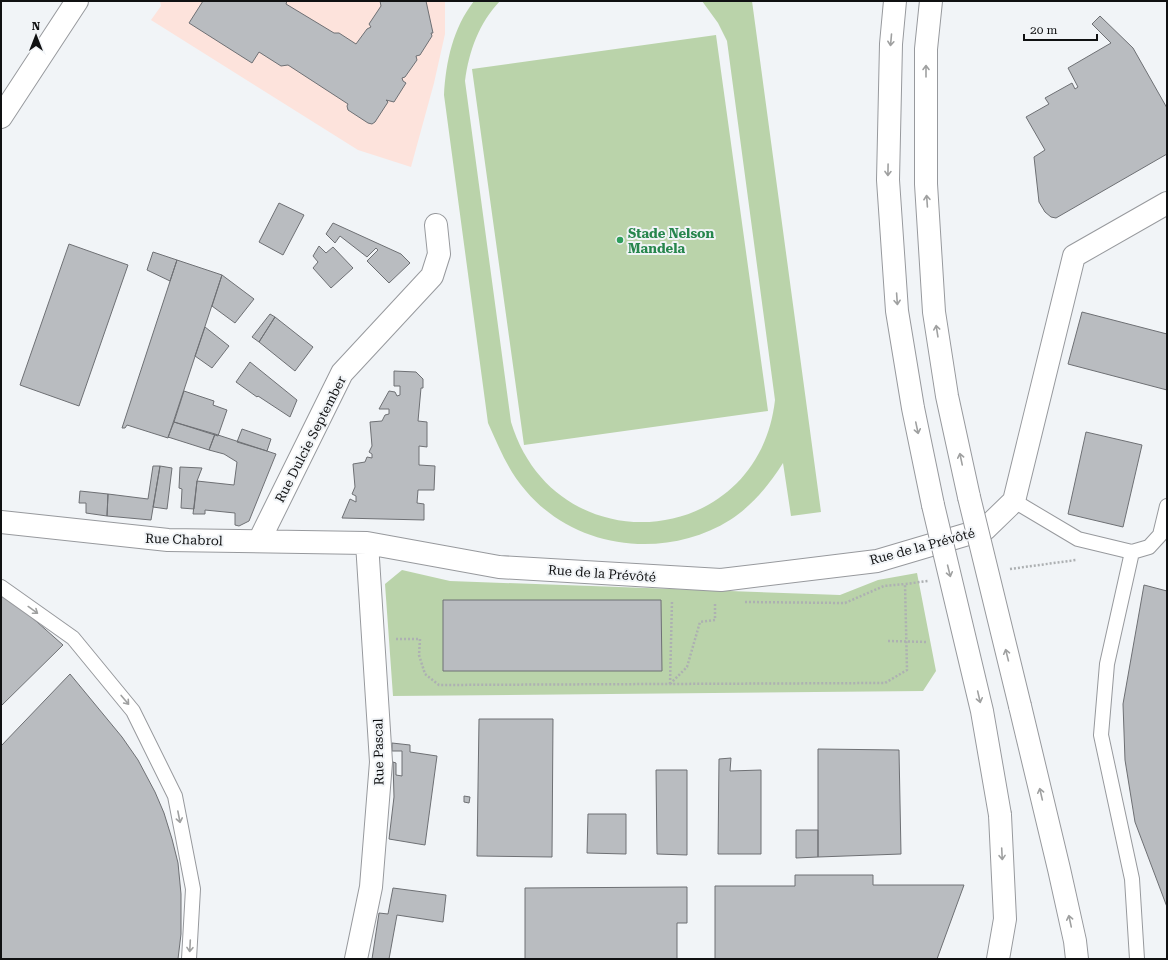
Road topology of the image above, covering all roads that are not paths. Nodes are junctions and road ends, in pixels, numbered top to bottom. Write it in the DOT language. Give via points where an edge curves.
graph roads {
  1 [pos="77,1"];
  2 [pos="895,1"];
  3 [pos="931,1"];
  4 [pos="1,117"];
  5 [pos="1167,203"];
  6 [pos="436,225"];
  7 [pos="1014,501"];
  8 [pos="1167,506"];
  9 [pos="1,522"];
  10 [pos="259,541"];
  11 [pos="367,543"];
  12 [pos="1132,552"];
  13 [pos="1,587"];
  14 [pos="190,959"];
  15 [pos="356,959"];
  16 [pos="998,959"];
  17 [pos="1077,959"];
  18 [pos="1137,959"];
  1 -- 4 [label="main road"];
  2 -- 16 [label="main road, one-way, bridge" via="891,44 888,180 897,311 913,408 933,505 982,711 1000,815 1005,919"];
  17 -- 3 [label="main road, one-way, bridge" via="1057,861 969,497 947,396 934,312 926,184 926,49"];
  5 -- 7 [label="main road" via="1074,256"];
  6 -- 10 [label="main road, Rue Dulcie September" via="439,254 432,276 342,373"];
  7 -- 11 [label="main road, Rue de la Prévôté" via="985,529 878,561 721,580 499,567"];
  7 -- 12 [label="lane" via="1078,539"];
  8 -- 12 [label="lane" via="1160,535 1149,547"];
  9 -- 10 [label="main road, Rue Chabrol" via="168,540"];
  10 -- 11 [label="main road, Rue Chabrol"];
  11 -- 15 [label="main road, Rue Pascal" via="381,762 371,887"];
  12 -- 18 [label="lane" via="1107,664 1100,735 1132,879"];
  13 -- 14 [label="lane, one-way" via="72,638 133,711 175,796 193,889"];
}
